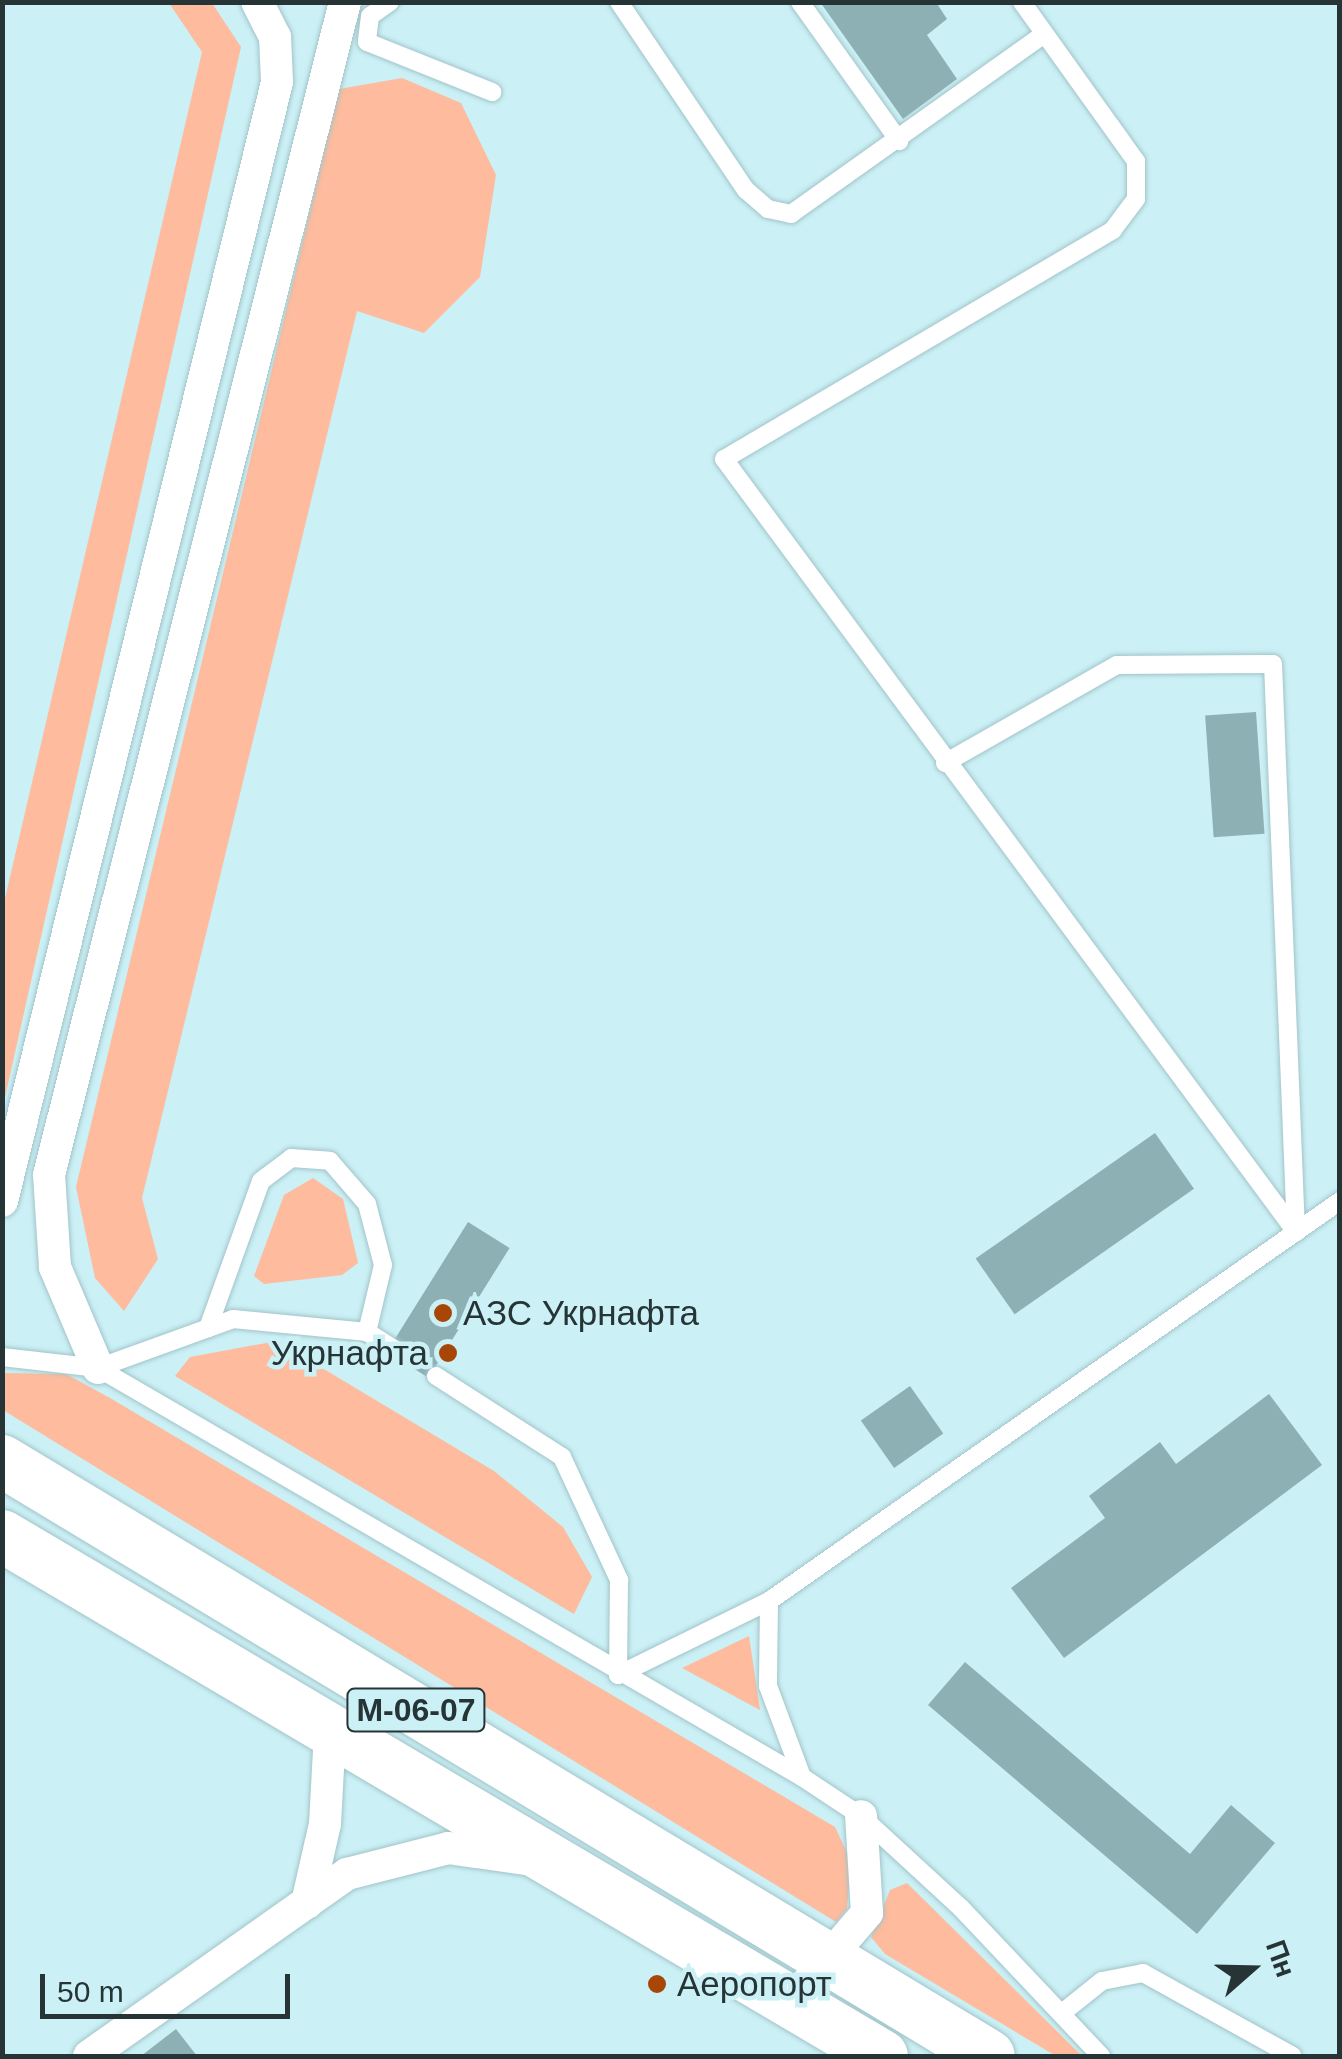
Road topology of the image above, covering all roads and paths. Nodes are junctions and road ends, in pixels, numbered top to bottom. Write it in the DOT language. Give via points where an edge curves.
graph roads {
  1 [pos="257,2"];
  2 [pos="390,2"];
  3 [pos="620,2"];
  4 [pos="800,2"];
  5 [pos="1022,2"];
  6 [pos="347,6"];
  7 [pos="1044,34"];
  8 [pos="492,92"];
  9 [pos="899,141"];
  10 [pos="945,762"];
  11 [pos="2,1201"];
  12 [pos="1340,1201"];
  13 [pos="1296,1232"];
  14 [pos="208,1328"];
  15 [pos="367,1332"];
  16 [pos="396,1350"];
  17 [pos="2,1356"];
  18 [pos="98,1368"];
  19 [pos="436,1376"];
  20 [pos="2,1460"];
  21 [pos="2,1536"];
  22 [pos="768,1601"];
  23 [pos="618,1675"];
  24 [pos="330,1731"];
  25 [pos="802,1777"];
  26 [pos="860,1816"];
  27 [pos="546,1862"];
  28 [pos="306,1903"];
  29 [pos="830,1959"];
  30 [pos="788,2004"];
  31 [pos="1062,2013"];
  32 [pos="89,2056"];
  33 [pos="882,2056"];
  34 [pos="989,2056"];
  35 [pos="1100,2056"];
  36 [pos="1293,2056"];
  1 -- 11 [label="street" via="275,37 277,82"];
  2 -- 8 [label="lane" via="370,16 367,42"];
  3 -- 9 [label="lane" via="768,210 792,214 816,203"];
  4 -- 9 [label="lane"];
  5 -- 7 [label="lane"];
  6 -- 18 [label="street" via="48,1174 55,1268"];
  7 -- 9 [label="lane"];
  7 -- 10 [label="lane" via="1136,162 1136,199 1113,230 724,459"];
  10 -- 13 [label="lane"];
  10 -- 13 [label="lane" via="1117,665 1272,664"];
  12 -- 13 [label="lane"];
  13 -- 22 [label="lane"];
  14 -- 15 [label="lane" via="234,1318"];
  14 -- 15 [label="lane" via="261,1182 291,1158 330,1160 367,1204 383,1265"];
  14 -- 18 [label="lane"];
  15 -- 16 [label="lane"];
  17 -- 18 [label="lane"];
  18 -- 23 [label="lane"];
  19 -- 23 [label="lane" via="562,1457 619,1580"];
  20 -- 29 [label="main road, М-06-07"];
  21 -- 24 [label="main road, М-06-07"];
  22 -- 23 [label="lane"];
  22 -- 25 [label="lane" via="768,1686"];
  23 -- 25 [label="lane"];
  24 -- 27 [label="main road, М-06-07"];
  24 -- 28 [label="street" via="325,1824"];
  25 -- 26 [label="lane"];
  26 -- 29 [label="street" via="867,1914"];
  26 -- 31 [label="lane"];
  27 -- 28 [label="street" via="448,1848 398,1856"];
  27 -- 30 [label="main road, М-06-07"];
  28 -- 32 [label="street"];
  29 -- 30 [label="street"];
  29 -- 34 [label="main road, М-06-07"];
  30 -- 33 [label="main road, М-06-07"];
  31 -- 35 [label="lane"];
  31 -- 36 [label="lane" via="1102,1981 1143,1973"];
}
